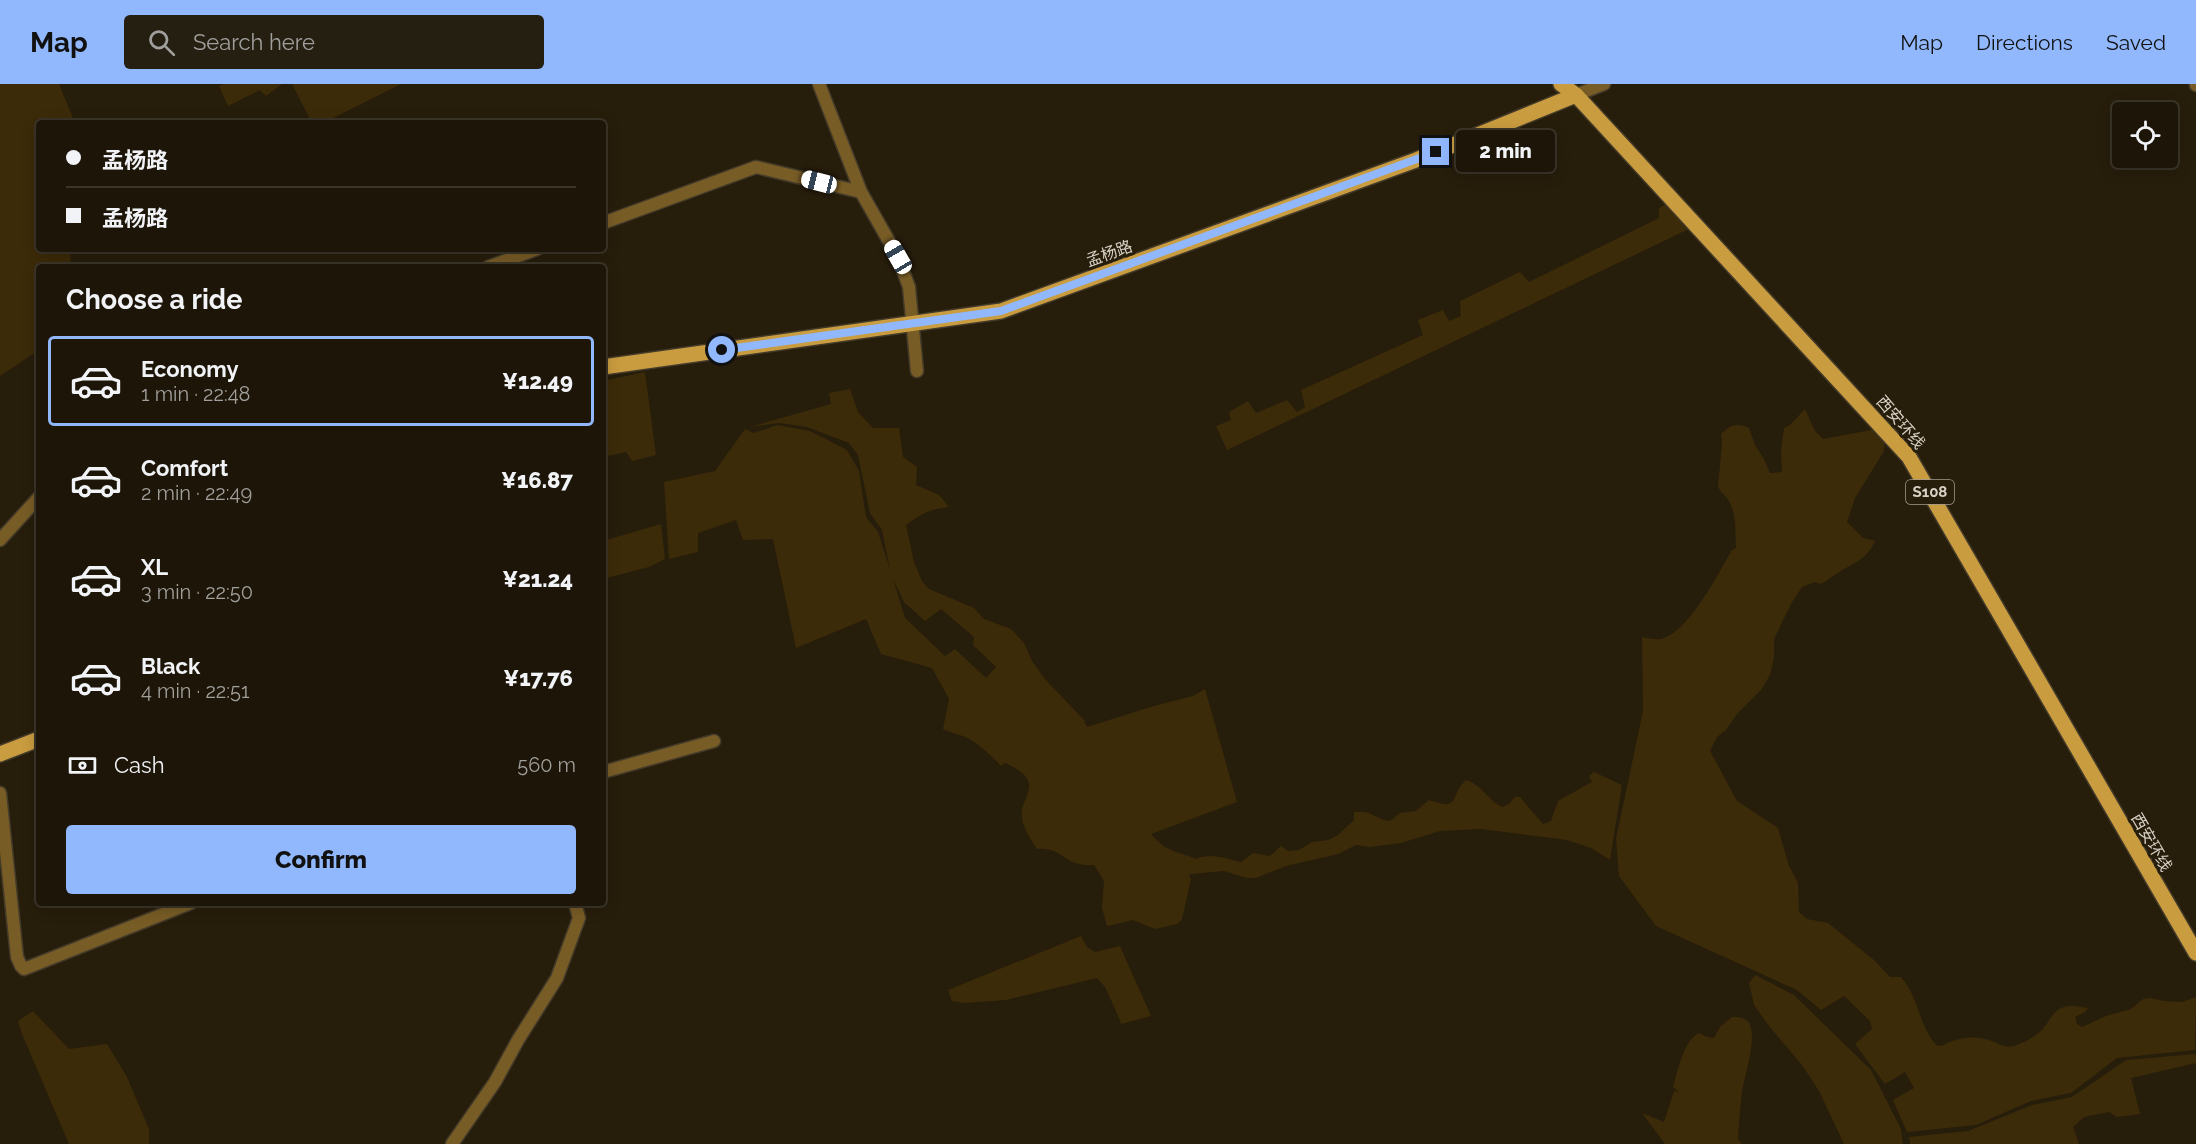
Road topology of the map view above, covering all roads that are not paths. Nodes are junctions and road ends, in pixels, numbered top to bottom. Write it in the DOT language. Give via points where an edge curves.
graph roads {
  1 [pos="819,84"];
  2 [pos="1561,84"];
  3 [pos="1604,84"];
  4 [pos="1576,95"];
  5 [pos="861,192"];
  6 [pos="606,222"];
  7 [pos="529,252"];
  8 [pos="496,264"];
  9 [pos="912,324"];
  10 [pos="606,366"];
  11 [pos="917,371"];
  12 [pos="36,500"];
  13 [pos="0,540"];
  14 [pos="36,740"];
  15 [pos="714,741"];
  16 [pos="0,754"];
  17 [pos="606,771"];
  18 [pos="0,793"];
  19 [pos="183,906"];
  20 [pos="575,906"];
  21 [pos="2196,953"];
  22 [pos="452,1144"];
  1 -- 5 [label="street"];
  2 -- 4 [label="main road, S108"];
  3 -- 4 [label="street, 孟杨路"];
  4 -- 9 [label="main road, 孟杨路" via="1416,160 1001,311"];
  4 -- 21 [label="main road, 西安环线 / S108" via="1909,457"];
  5 -- 6 [label="street" via="756,167"];
  5 -- 9 [label="street" via="898,257 909,287"];
  7 -- 8 [label="street"];
  9 -- 10 [label="main road, 孟杨路"];
  9 -- 11 [label="street"];
  12 -- 13 [label="street"];
  14 -- 16 [label="main road"];
  15 -- 17 [label="street"];
  18 -- 19 [label="street" via="17,957 24,969"];
  20 -- 22 [label="street" via="579,918 557,978 495,1082"];
}
